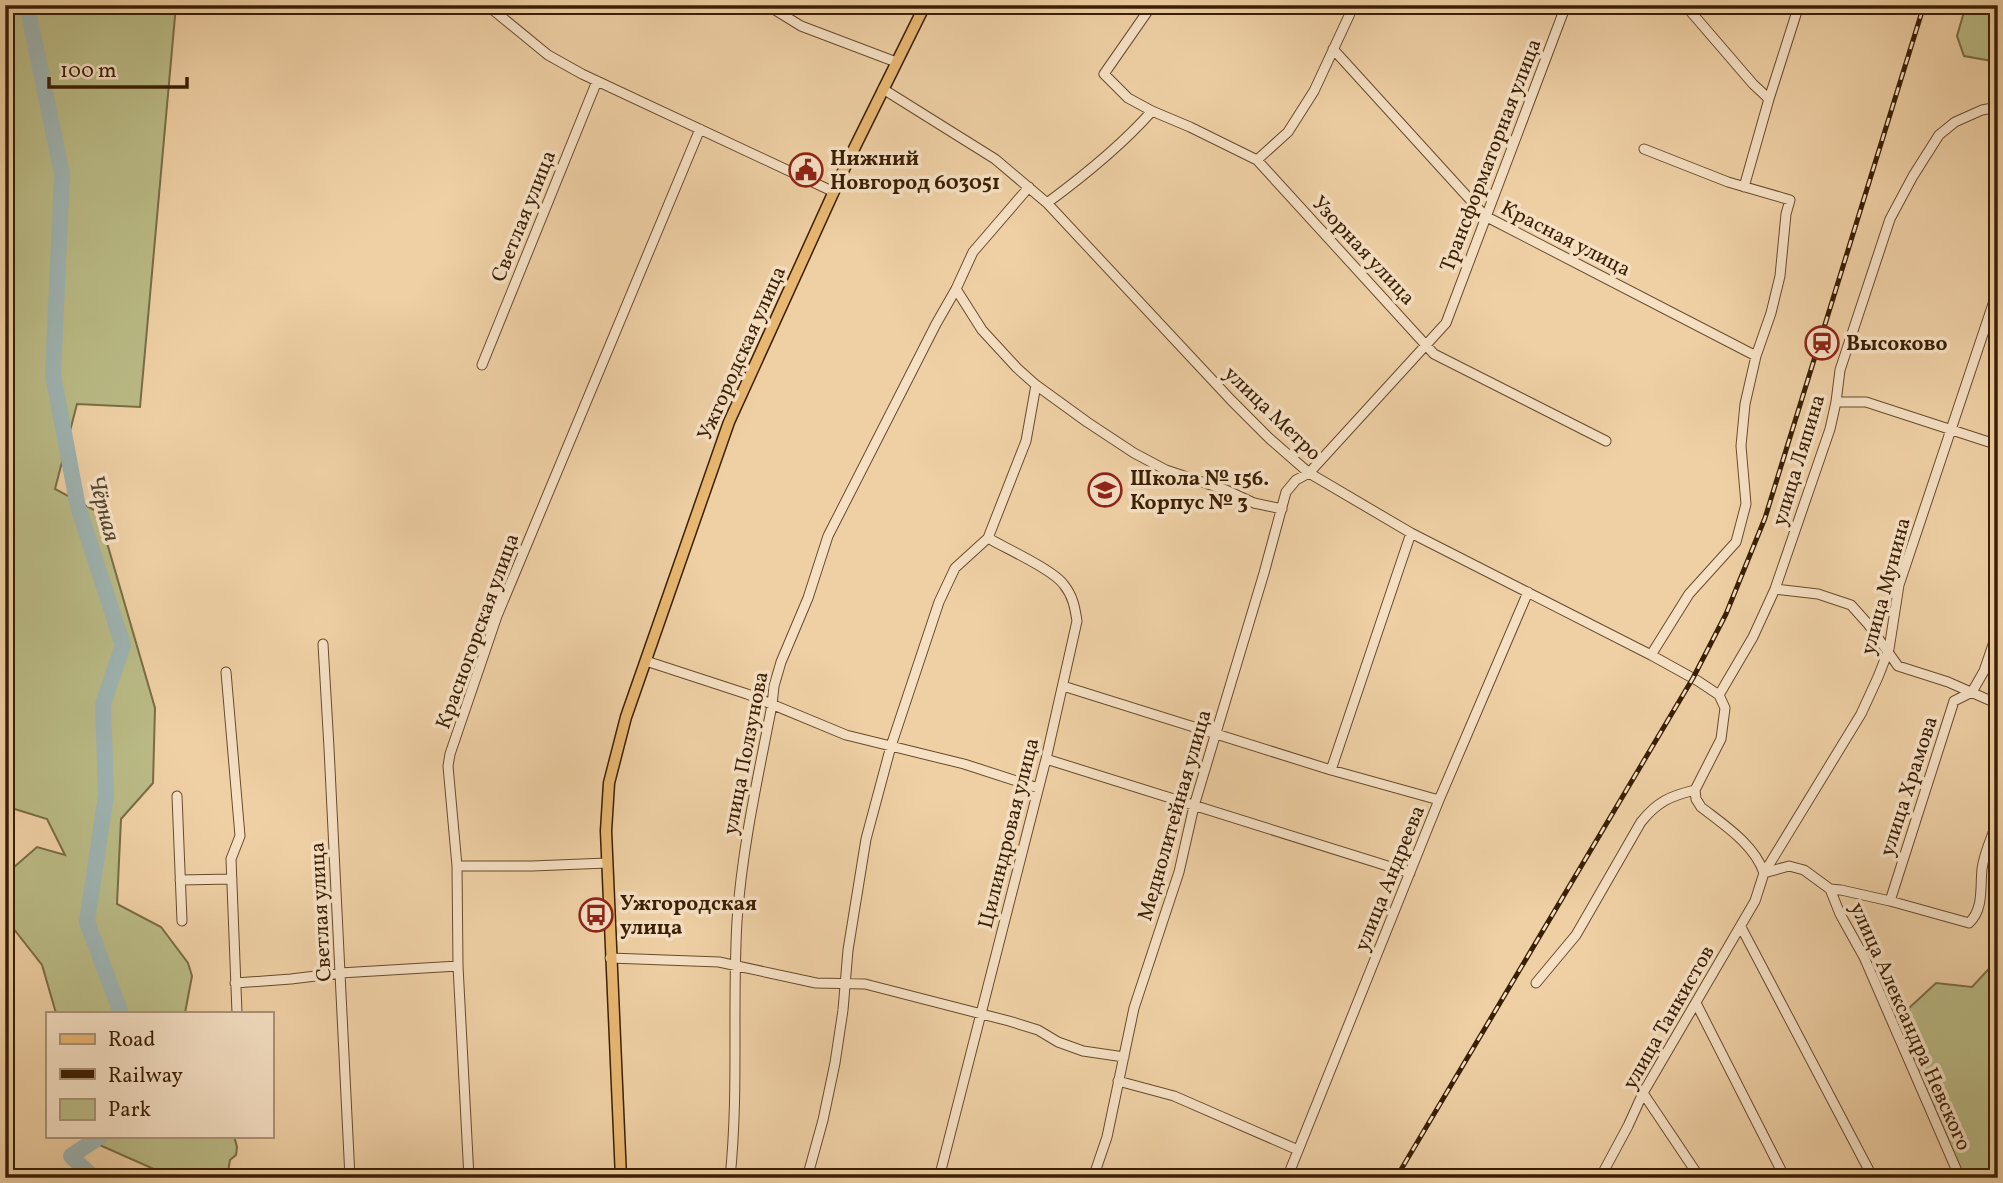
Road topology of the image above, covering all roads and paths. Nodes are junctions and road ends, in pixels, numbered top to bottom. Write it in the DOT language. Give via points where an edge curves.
graph roads {
  1 [pos="487,5"];
  2 [pos="767,5"];
  3 [pos="925,5"];
  4 [pos="1152,5"];
  5 [pos="1354,5"];
  6 [pos="1566,5"];
  7 [pos="1685,5"];
  8 [pos="1799,5"];
  9 [pos="1333,49"];
  10 [pos="896,62"];
  11 [pos="597,81"];
  12 [pos="883,89"];
  13 [pos="1769,99"];
  14 [pos="1998,107"];
  15 [pos="1152,111"];
  16 [pos="701,129"];
  17 [pos="1644,149"];
  18 [pos="1257,160"];
  19 [pos="1029,187"];
  20 [pos="1744,187"];
  21 [pos="834,192"];
  22 [pos="1048,203"];
  23 [pos="1485,216"];
  24 [pos="956,289"];
  25 [pos="1998,289"];
  26 [pos="1427,344"];
  27 [pos="1756,356"];
  28 [pos="482,365"];
  29 [pos="1036,385"];
  30 [pos="1836,402"];
  31 [pos="1951,429"];
  32 [pos="1606,442"];
  33 [pos="1998,445"];
  34 [pos="1309,473"];
  35 [pos="1282,509"];
  36 [pos="1411,533"];
  37 [pos="988,538"];
  38 [pos="1775,589"];
  39 [pos="1528,592"];
  40 [pos="1998,630"];
  41 [pos="323,644"];
  42 [pos="1887,652"];
  43 [pos="1651,654"];
  44 [pos="646,661"];
  45 [pos="226,671"];
  46 [pos="1063,685"];
  47 [pos="1972,692"];
  48 [pos="1719,695"];
  49 [pos="1998,704"];
  50 [pos="772,705"];
  51 [pos="1214,734"];
  52 [pos="891,746"];
  53 [pos="1046,759"];
  54 [pos="1331,770"];
  55 [pos="1038,788"];
  56 [pos="1695,790"];
  57 [pos="177,796"];
  58 [pos="1439,800"];
  59 [pos="1194,806"];
  60 [pos="1998,819"];
  61 [pos="607,863"];
  62 [pos="457,866"];
  63 [pos="1410,873"];
  64 [pos="1763,873"];
  65 [pos="232,879"];
  66 [pos="180,880"];
  67 [pos="1830,889"];
  68 [pos="1890,901"];
  69 [pos="182,921"];
  70 [pos="1741,927"];
  71 [pos="610,958"];
  72 [pos="736,965"];
  73 [pos="458,966"];
  74 [pos="340,973"];
  75 [pos="235,983"];
  76 [pos="1536,983"];
  77 [pos="846,984"];
  78 [pos="1696,1003"];
  79 [pos="237,1012"];
  80 [pos="981,1012"];
  81 [pos="1124,1057"];
  82 [pos="1118,1081"];
  83 [pos="1643,1093"];
  84 [pos="1298,1150"];
  85 [pos="1602,1176"];
  86 [pos="350,1178"];
  87 [pos="469,1178"];
  88 [pos="621,1178"];
  89 [pos="730,1178"];
  90 [pos="807,1178"];
  91 [pos="939,1178"];
  92 [pos="1093,1178"];
  93 [pos="1287,1178"];
  94 [pos="1700,1178"];
  95 [pos="1785,1178"];
  96 [pos="1873,1178"];
  97 [pos="1960,1178"];
  1 -- 11 [label="street" via="548,55"];
  2 -- 10 [label="street" via="801,26"];
  3 -- 10 [label="main road, Ужгородская улица"];
  4 -- 15 [label="street, Узорная улица" via="1104,74 1128,97"];
  5 -- 9 [label="street"];
  6 -- 23 [label="street, Трансформаторная улица"];
  7 -- 13 [label="street"];
  8 -- 13 [label="street"];
  9 -- 18 [label="street" via="1288,132"];
  9 -- 23 [label="street, Красная улица"];
  10 -- 12 [label="main road, Ужгородская улица"];
  11 -- 16 [label="street"];
  11 -- 28 [label="street, Светлая улица"];
  12 -- 19 [label="street, улица Метро" via="995,159"];
  12 -- 21 [label="main road, Ужгородская улица"];
  13 -- 20 [label="street"];
  14 -- 30 [label="street, улица Ляпина" via="1955,122 1939,135 1913,176 1890,219 1840,370"];
  15 -- 18 [label="street, Узорная улица"];
  15 -- 22 [label="street" via="1082,178"];
  16 -- 21 [label="street"];
  16 -- 62 [label="street, Красногорская улица" via="498,616 450,754"];
  17 -- 20 [label="street"];
  18 -- 26 [label="street, Узорная улица"];
  19 -- 22 [label="street, улица Метро"];
  19 -- 24 [label="street, улица Ползунова" via="973,252"];
  20 -- 27 [label="street" via="1790,200 1780,276"];
  21 -- 44 [label="main road, Ужгородская улица" via="729,422"];
  22 -- 34 [label="street, улица Метро" via="1231,400"];
  23 -- 26 [label="street, Трансформаторная улица" via="1446,323"];
  23 -- 27 [label="street, Красная улица"];
  24 -- 29 [label="street" via="982,330"];
  24 -- 50 [label="street, улица Ползунова" via="828,536 781,662"];
  25 -- 31 [label="street, улица Мунина"];
  26 -- 32 [label="street, Узорная улица" via="1434,354"];
  26 -- 34 [label="street, Трансформаторная улица"];
  27 -- 43 [label="street" via="1741,446 1746,504 1736,541 1689,594"];
  29 -- 35 [label="street" via="1166,470"];
  29 -- 37 [label="street" via="1026,441"];
  30 -- 31 [label="street" via="1866,402"];
  30 -- 38 [label="street, улица Ляпина"];
  31 -- 33 [label="street"];
  31 -- 42 [label="street, улица Мунина" via="1899,585"];
  34 -- 35 [label="street, Меднолитейная улица" via="1286,492"];
  34 -- 36 [label="street, улица Метро"];
  35 -- 51 [label="street, Меднолитейная улица"];
  36 -- 39 [label="street, улица Метро"];
  36 -- 54 [label="street"];
  37 -- 46 [label="street, Цилиндровая улица" via="1063,582 1074,601 1077,621"];
  37 -- 52 [label="street" via="955,568 939,602"];
  38 -- 42 [label="street" via="1818,594 1851,605"];
  38 -- 48 [label="street, улица Ляпина"];
  39 -- 43 [label="street, улица Метро"];
  39 -- 58 [label="street, улица Андреева"];
  40 -- 47 [label="street, улица Храмова"];
  41 -- 74 [label="street, Светлая улица"];
  42 -- 47 [label="street" via="1898,666"];
  42 -- 64 [label="street, улица Мунина" via="1861,714"];
  43 -- 48 [label="street, улица Метро"];
  44 -- 50 [label="street"];
  44 -- 61 [label="main road, Ужгородская улица" via="609,783"];
  45 -- 65 [label="street" via="240,836 231,859"];
  46 -- 51 [label="street"];
  46 -- 53 [label="street, Цилиндровая улица"];
  47 -- 49 [label="street"];
  47 -- 68 [label="street, улица Храмова" via="1954,701"];
  48 -- 56 [label="street" via="1725,708 1721,739"];
  50 -- 52 [label="street" via="846,735"];
  50 -- 72 [label="street, улица Ползунова" via="741,865"];
  51 -- 54 [label="street"];
  51 -- 59 [label="street, Меднолитейная улица"];
  52 -- 55 [label="street"];
  52 -- 77 [label="street" via="866,839"];
  53 -- 55 [label="street, Цилиндровая улица"];
  53 -- 59 [label="street"];
  54 -- 58 [label="street"];
  55 -- 80 [label="street, Цилиндровая улица"];
  56 -- 64 [label="street" via="1701,807 1752,850"];
  56 -- 76 [label="street" via="1664,800 1641,821 1576,935"];
  57 -- 66 [label="street"];
  58 -- 63 [label="street, улица Андреева"];
  59 -- 63 [label="street"];
  59 -- 81 [label="street, Меднолитейная улица" via="1179,872 1134,1008"];
  60 -- 68 [label="street" via="1982,868 1977,916 1969,923"];
  61 -- 62 [label="street"];
  61 -- 71 [label="main road, Ужгородская улица"];
  62 -- 73 [label="street, Красногорская улица"];
  63 -- 84 [label="street, улица Андреева"];
  64 -- 67 [label="street" via="1789,866 1804,870"];
  64 -- 70 [label="street, улица Танкистов"];
  65 -- 66 [label="street"];
  65 -- 75 [label="street"];
  66 -- 69 [label="street"];
  67 -- 68 [label="street"];
  67 -- 97 [label="street, улица Александра Невского"];
  70 -- 78 [label="street, улица Танкистов"];
  70 -- 96 [label="street"];
  71 -- 72 [label="street"];
  71 -- 88 [label="main road, Ужгородская улица"];
  72 -- 77 [label="street" via="816,983"];
  72 -- 89 [label="street, улица Ползунова"];
  73 -- 74 [label="street"];
  73 -- 87 [label="street, Красногорская улица"];
  74 -- 75 [label="street"];
  74 -- 86 [label="street, Светлая улица"];
  75 -- 79 [label="street"];
  77 -- 80 [label="street" via="890,989"];
  77 -- 90 [label="street" via="835,1063"];
  78 -- 83 [label="street, улица Танкистов"];
  78 -- 95 [label="street"];
  80 -- 81 [label="street" via="1038,1030 1083,1051"];
  80 -- 91 [label="street, Цилиндровая улица"];
  81 -- 82 [label="street, Меднолитейная улица"];
  82 -- 84 [label="street" via="1174,1096"];
  82 -- 92 [label="street, Меднолитейная улица"];
  83 -- 85 [label="street, улица Танкистов"];
  83 -- 94 [label="street"];
  84 -- 93 [label="street, улица Андреева"];
}
